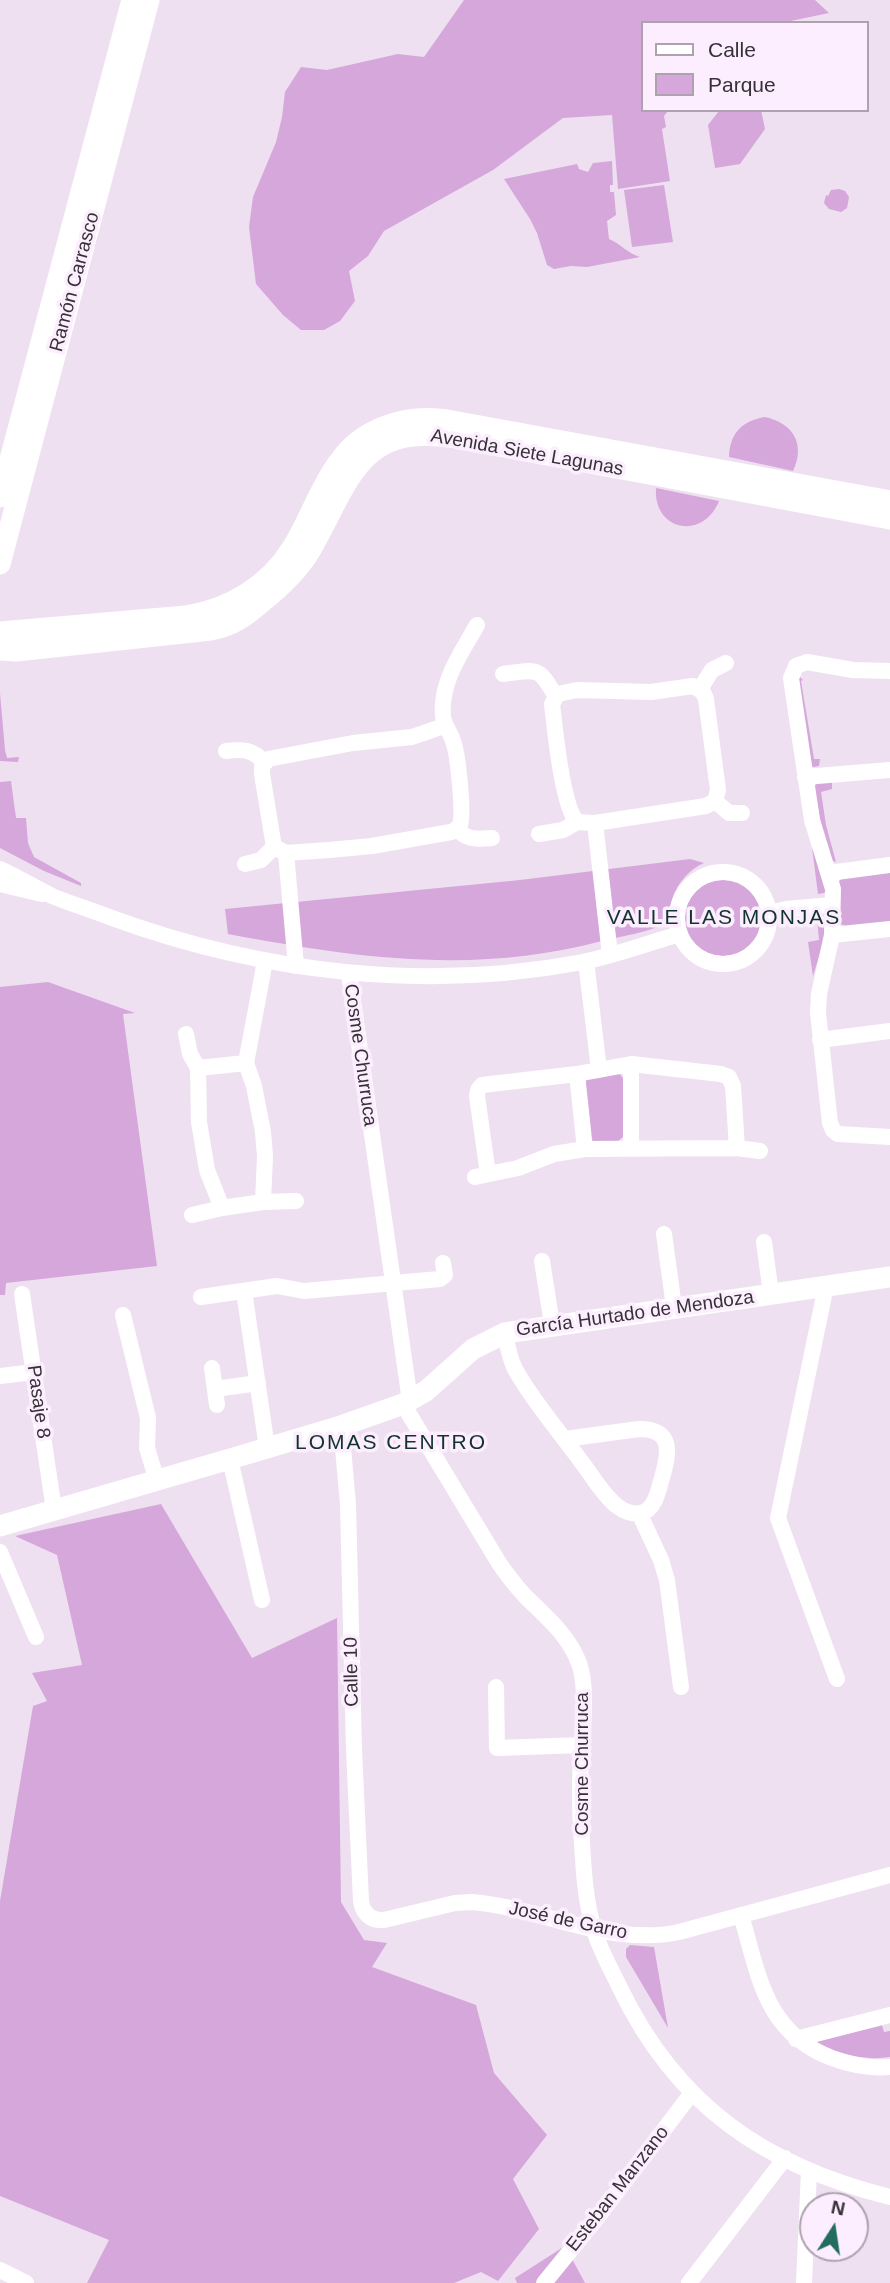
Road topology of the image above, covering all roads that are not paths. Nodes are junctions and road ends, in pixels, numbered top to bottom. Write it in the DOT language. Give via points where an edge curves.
graph roads {
  1 [pos="132,0"];
  2 [pos="149,0"];
  3 [pos="0,497"];
  4 [pos="890,501"];
  5 [pos="890,519"];
  6 [pos="0,564"];
  7 [pos="272,573"];
  8 [pos="271,595"];
  9 [pos="477,625"];
  10 [pos="0,632"];
  11 [pos="0,650"];
  12 [pos="726,663"];
  13 [pos="890,671"];
  14 [pos="503,674"];
  15 [pos="700,689"];
  16 [pos="556,696"];
  17 [pos="444,726"];
  18 [pos="226,751"];
  19 [pos="264,763"];
  20 [pos="890,770"];
  21 [pos="805,777"];
  22 [pos="715,801"];
  23 [pos="742,813"];
  24 [pos="577,822"];
  25 [pos="595,823"];
  26 [pos="457,828"];
  27 [pos="539,834"];
  28 [pos="492,838"];
  29 [pos="280,850"];
  30 [pos="245,864"];
  31 [pos="890,865"];
  32 [pos="0,869"];
  33 [pos="830,873"];
  34 [pos="0,884"];
  35 [pos="51,895"];
  36 [pos="832,905"];
  37 [pos="769,912"];
  38 [pos="890,929"];
  39 [pos="680,933"];
  40 [pos="832,934"];
  41 [pos="610,955"];
  42 [pos="265,961"];
  43 [pos="586,961"];
  44 [pos="296,966"];
  45 [pos="349,973"];
  46 [pos="890,1031"];
  47 [pos="186,1034"];
  48 [pos="820,1040"];
  49 [pos="246,1063"];
  50 [pos="631,1064"];
  51 [pos="198,1068"];
  52 [pos="599,1070"];
  53 [pos="577,1074"];
  54 [pos="890,1136"];
  55 [pos="737,1148"];
  56 [pos="585,1149"];
  57 [pos="631,1149"];
  58 [pos="760,1151"];
  59 [pos="296,1201"];
  60 [pos="263,1202"];
  61 [pos="222,1208"];
  62 [pos="192,1215"];
  63 [pos="664,1234"];
  64 [pos="764,1241"];
  65 [pos="542,1261"];
  66 [pos="443,1263"];
  67 [pos="890,1277"];
  68 [pos="393,1284"];
  69 [pos="826,1286"];
  70 [pos="244,1291"];
  71 [pos="22,1294"];
  72 [pos="771,1294"];
  73 [pos="201,1297"];
  74 [pos="674,1307"];
  75 [pos="123,1315"];
  76 [pos="552,1324"];
  77 [pos="505,1333"];
  78 [pos="212,1368"];
  79 [pos="34,1372"];
  80 [pos="0,1376"];
  81 [pos="258,1383"];
  82 [pos="406,1402"];
  83 [pos="341,1426"];
  84 [pos="565,1440"];
  85 [pos="267,1448"];
  86 [pos="230,1459"];
  87 [pos="157,1480"];
  88 [pos="54,1510"];
  89 [pos="639,1513"];
  90 [pos="0,1526"];
  91 [pos="0,1552"];
  92 [pos="262,1600"];
  93 [pos="36,1637"];
  94 [pos="836,1679"];
  95 [pos="496,1687"];
  96 [pos="681,1687"];
  97 [pos="582,1745"];
  98 [pos="890,1875"];
  99 [pos="741,1915"];
  100 [pos="368,1916"];
  101 [pos="594,1930"];
  102 [pos="890,2015"];
  103 [pos="796,2039"];
  104 [pos="890,2067"];
  105 [pos="691,2094"];
  106 [pos="785,2158"];
  107 [pos="809,2170"];
  108 [pos="890,2197"];
  109 [pos="1,2272"];
  110 [pos="26,2283"];
  111 [pos="544,2283"];
  112 [pos="689,2283"];
  113 [pos="804,2283"];
  1 -- 3 [label="street, Ramón Carrasco"];
  2 -- 6 [label="street, Ramón Carrasco"];
  4 -- 7 [label="street, Avenida Siete Lagunas" via="447,420 409,419 373,431 344,454 292,548"];
  5 -- 8 [label="street, Avenida Siete Lagunas" via="456,438 418,435 390,442 358,465 306,558"];
  7 -- 8 [label="street"];
  7 -- 10 [label="street, Avenida Siete Lagunas" via="227,606 207,613"];
  8 -- 11 [label="street, Avenida Siete Lagunas" via="240,621 221,629"];
  9 -- 17 [label="street" via="449,678"];
  12 -- 15 [label="street" via="712,670"];
  13 -- 21 [label="street" via="807,662 796,666 791,678"];
  14 -- 16 [label="street" via="539,672"];
  15 -- 16 [label="street" via="577,690"];
  15 -- 22 [label="street" via="706,699 718,790"];
  16 -- 24 [label="street" via="552,705 559,763"];
  17 -- 19 [label="street" via="412,737 273,757"];
  17 -- 26 [label="street" via="456,753 461,803"];
  18 -- 19 [label="street" via="249,750"];
  19 -- 29 [label="street" via="262,775"];
  20 -- 21 [label="street"];
  21 -- 33 [label="street" via="812,820"];
  22 -- 23 [label="street" via="729,813"];
  22 -- 25 [label="street"];
  24 -- 25 [label="street"];
  24 -- 27 [label="street"];
  25 -- 41 [label="street"];
  26 -- 28 [label="street" via="470,838"];
  26 -- 29 [label="street" via="372,846"];
  29 -- 30 [label="street"];
  29 -- 44 [label="street"];
  31 -- 33 [label="street"];
  32 -- 35 [label="street, Cosme Churruca"];
  33 -- 36 [label="street"];
  34 -- 35 [label="street, Cosme Churruca"];
  35 -- 42 [label="street, Cosme Churruca" via="167,937"];
  36 -- 37 [label="street"];
  36 -- 40 [label="street"];
  37 -- 39 [label="street" via="762,942 747,956 728,963 699,957"];
  37 -- 39 [label="street" via="752,882 726,872 708,875 682,898 677,916"];
  38 -- 40 [label="street"];
  39 -- 41 [label="street"];
  40 -- 48 [label="street" via="819,994"];
  41 -- 43 [label="street"];
  42 -- 44 [label="street, Cosme Churruca"];
  42 -- 49 [label="street"];
  43 -- 45 [label="street" via="449,977"];
  43 -- 52 [label="street"];
  44 -- 45 [label="street, Cosme Churruca"];
  45 -- 68 [label="street, Cosme Churruca"];
  46 -- 48 [label="street"];
  47 -- 51 [label="street"];
  48 -- 54 [label="street" via="832,1130"];
  49 -- 51 [label="street"];
  49 -- 60 [label="street" via="263,1132"];
  50 -- 52 [label="street"];
  50 -- 55 [label="street" via="729,1077"];
  50 -- 57 [label="street"];
  51 -- 61 [label="street" via="203,1149"];
  52 -- 53 [label="street"];
  53 -- 56 [label="street"];
  53 -- 56 [label="street" via="480,1087 481,1175"];
  55 -- 57 [label="street"];
  55 -- 58 [label="street"];
  56 -- 57 [label="street"];
  59 -- 60 [label="street"];
  60 -- 61 [label="street"];
  61 -- 62 [label="street"];
  63 -- 74 [label="street"];
  64 -- 72 [label="street"];
  65 -- 76 [label="street"];
  66 -- 68 [label="street" via="442,1278"];
  67 -- 69 [label="street, García Hurtado de Mendoza"];
  68 -- 70 [label="street"];
  68 -- 82 [label="street, Cosme Churruca"];
  69 -- 72 [label="street, García Hurtado de Mendoza"];
  69 -- 94 [label="street" via="778,1518"];
  70 -- 73 [label="street"];
  70 -- 81 [label="street"];
  71 -- 79 [label="street, Pasaje 8"];
  72 -- 74 [label="street, García Hurtado de Mendoza"];
  74 -- 76 [label="street, García Hurtado de Mendoza"];
  75 -- 87 [label="street" via="148,1418 147,1448"];
  76 -- 77 [label="street, García Hurtado de Mendoza"];
  77 -- 82 [label="street, García Hurtado de Mendoza" via="474,1349 426,1391"];
  77 -- 84 [label="street" via="514,1368"];
  78 -- 81 [label="street" via="216,1397"];
  79 -- 80 [label="street"];
  79 -- 88 [label="street, Pasaje 8"];
  81 -- 85 [label="street"];
  82 -- 83 [label="street, García Hurtado de Mendoza"];
  82 -- 97 [label="street, Cosme Churruca" via="499,1563 560,1630 574,1653 583,1682"];
  83 -- 85 [label="street, García Hurtado de Mendoza"];
  83 -- 100 [label="street, Calle 10" via="348,1504 361,1902"];
  84 -- 89 [label="street" via="615,1504"];
  84 -- 89 [label="street" via="639,1429 663,1436 668,1456 657,1496 652,1506"];
  85 -- 86 [label="street, García Hurtado de Mendoza"];
  86 -- 87 [label="street, García Hurtado de Mendoza"];
  86 -- 92 [label="street"];
  87 -- 88 [label="street, García Hurtado de Mendoza"];
  88 -- 90 [label="street, García Hurtado de Mendoza"];
  89 -- 96 [label="street" via="667,1580"];
  91 -- 93 [label="street"];
  95 -- 97 [label="street" via="497,1748"];
  97 -- 101 [label="street, Cosme Churruca" via="581,1832"];
  98 -- 99 [label="street, José de Garro"];
  99 -- 101 [label="street, José de Garro" via="656,1936"];
  99 -- 103 [label="street" via="768,2003"];
  100 -- 101 [label="street, José de Garro" via="384,1920 472,1902"];
  101 -- 105 [label="street, Cosme Churruca" via="645,2034"];
  102 -- 103 [label="street"];
  103 -- 104 [label="street" via="843,2062"];
  105 -- 106 [label="street, Cosme Churruca" via="732,2128"];
  105 -- 111 [label="street, Esteban Manzano"];
  106 -- 107 [label="street, Cosme Churruca"];
  106 -- 112 [label="street"];
  107 -- 108 [label="street, Cosme Churruca"];
  107 -- 113 [label="street"];
  109 -- 110 [label="street"];
}
